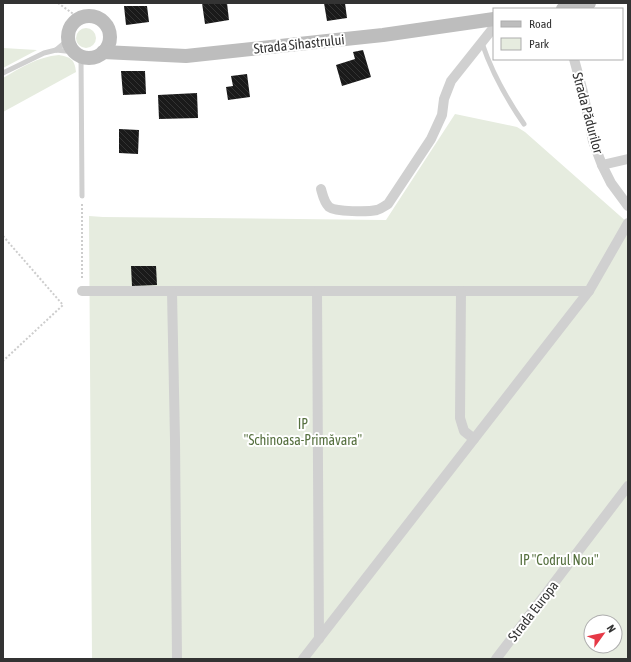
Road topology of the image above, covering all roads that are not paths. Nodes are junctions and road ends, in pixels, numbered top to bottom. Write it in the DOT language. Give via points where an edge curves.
graph roads {
  1 [pos="589,3"];
  2 [pos="567,8"];
  3 [pos="87,12"];
  4 [pos="493,19"];
  5 [pos="493,28"];
  6 [pos="482,43"];
  7 [pos="75,49"];
  8 [pos="56,50"];
  9 [pos="103,52"];
  10 [pos="574,60"];
  11 [pos="3,73"];
  12 [pos="524,124"];
  13 [pos="628,158"];
  14 [pos="602,165"];
  15 [pos="321,189"];
  16 [pos="82,196"];
  17 [pos="628,206"];
  18 [pos="628,223"];
  19 [pos="82,291"];
  20 [pos="461,291"];
  21 [pos="589,291"];
  22 [pos="172,292"];
  23 [pos="317,292"];
  24 [pos="474,439"];
  25 [pos="628,486"];
  26 [pos="319,639"];
  27 [pos="176,659"];
  28 [pos="303,659"];
  29 [pos="496,659"];
  1 -- 2 [label="street"];
  3 -- 7 [label="street" via="70,27"];
  3 -- 9 [label="street" via="104,22 109,34 107,47"];
  4 -- 9 [label="street, Strada Sihastrului" via="383,35 186,56"];
  5 -- 6 [label="street"];
  6 -- 12 [label="lane" via="500,88"];
  6 -- 15 [label="street" via="451,81 444,99 442,115 431,139 388,204 377,210 347,211 332,208 324,200"];
  7 -- 8 [label="lane"];
  7 -- 8 [label="lane"];
  7 -- 9 [label="street, Strada Sihastrului" via="92,57"];
  7 -- 16 [label="lane"];
  8 -- 11 [label="lane" via="44,53"];
  10 -- 14 [label="street, Strada Pădurilor" via="593,141"];
  13 -- 14 [label="street"];
  14 -- 17 [label="street, Strada Pădurilor" via="611,183"];
  18 -- 21 [label="street"];
  19 -- 22 [label="street"];
  20 -- 21 [label="street"];
  20 -- 23 [label="street"];
  20 -- 24 [label="street" via="460,418 464,431"];
  21 -- 24 [label="street"];
  22 -- 23 [label="street"];
  22 -- 27 [label="street"];
  23 -- 26 [label="street"];
  24 -- 26 [label="street"];
  25 -- 29 [label="street, Strada Europa"];
  26 -- 28 [label="street"];
}
